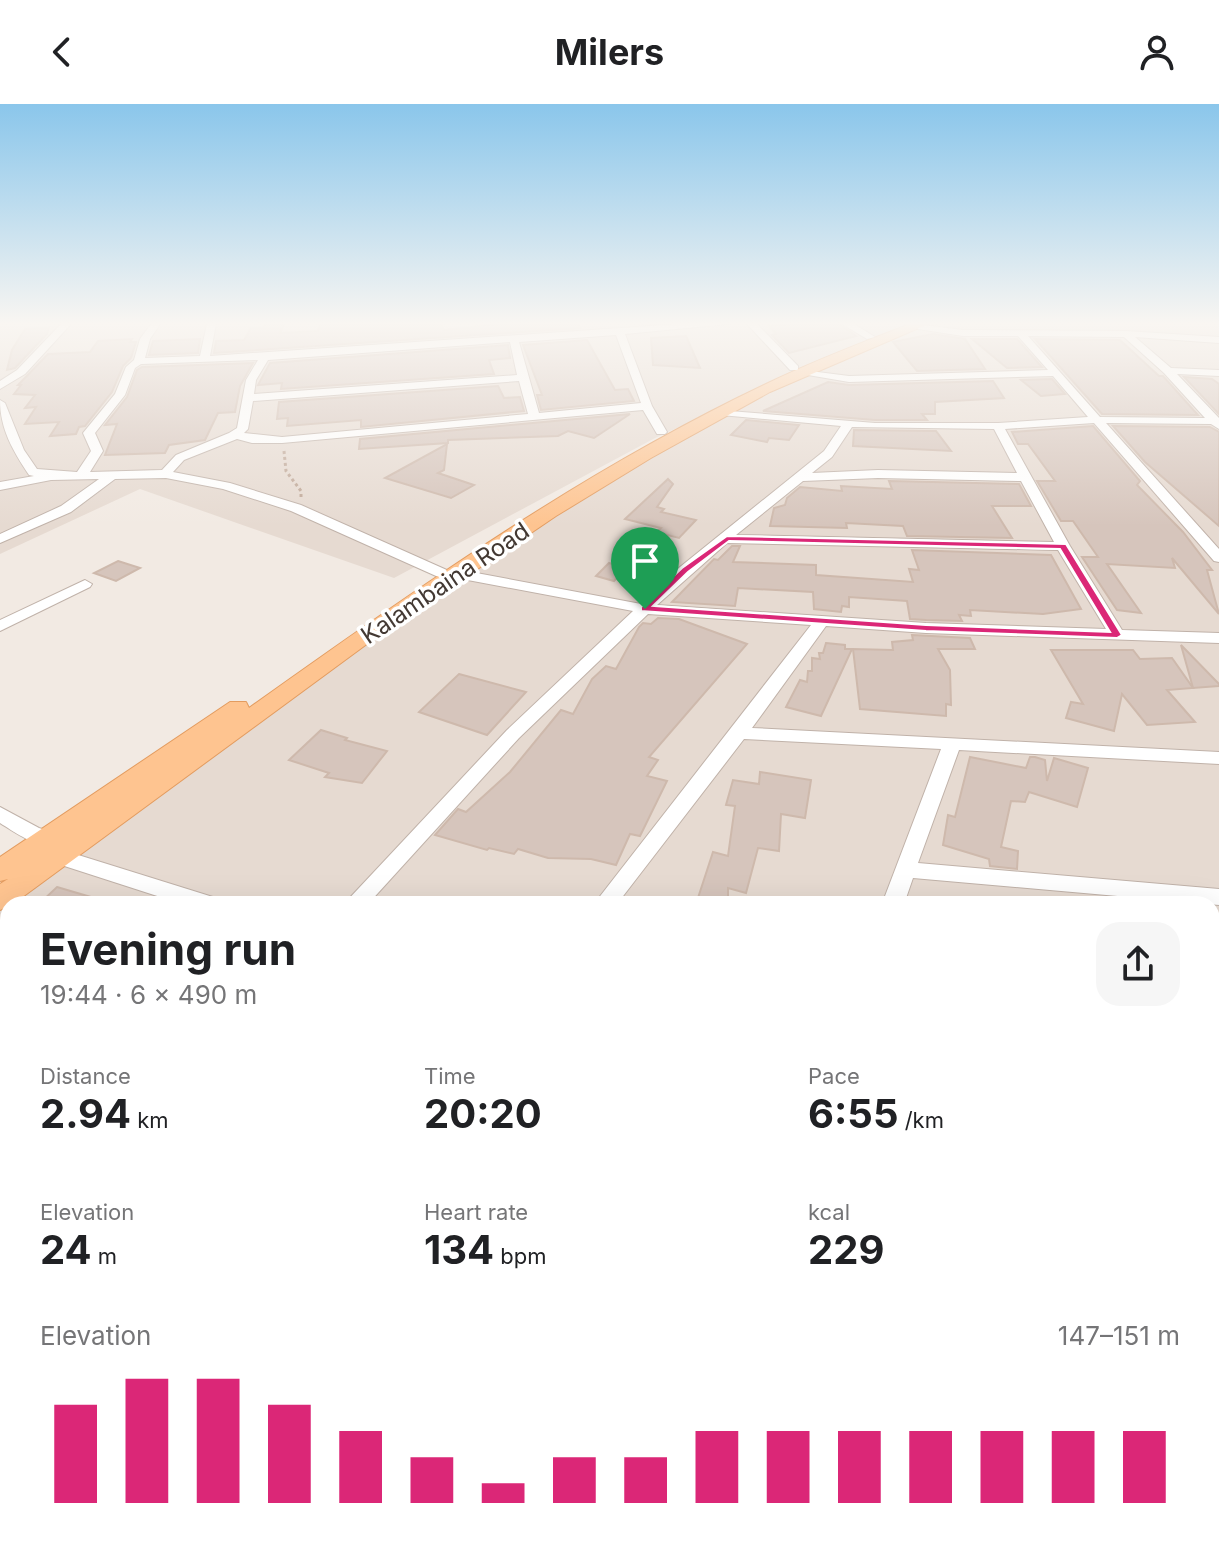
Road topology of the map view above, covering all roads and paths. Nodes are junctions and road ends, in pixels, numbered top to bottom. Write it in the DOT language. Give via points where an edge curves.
graph roads {
  1 [pos="121,391"];
  2 [pos="249,391"];
  3 [pos="341,391"];
  4 [pos="527,391"];
  5 [pos="641,391"];
  6 [pos="752,391"];
  7 [pos="760,391"];
  8 [pos="1072,391"];
  9 [pos="1187,391"];
  10 [pos="248,398"];
  11 [pos="0,403"];
  12 [pos="647,406"];
  13 [pos="721,412"];
  14 [pos="535,418"];
  15 [pos="1096,420"];
  16 [pos="1217,423"];
  17 [pos="847,426"];
  18 [pos="998,426"];
  19 [pos="661,432"];
  20 [pos="237,435"];
  21 [pos="282,440"];
  22 [pos="115,473"];
  23 [pos="82,474"];
  24 [pos="166,474"];
  25 [pos="49,476"];
  26 [pos="798,477"];
  27 [pos="1024,477"];
  28 [pos="0,486"];
  29 [pos="296,508"];
  30 [pos="0,539"];
  31 [pos="727,539"];
  32 [pos="1213,544"];
  33 [pos="1063,546"];
  34 [pos="1219,558"];
  35 [pos="448,573"];
  36 [pos="85,584"];
  37 [pos="645,609"];
  38 [pos="821,622"];
  39 [pos="0,626"];
  40 [pos="1117,635"];
  41 [pos="1219,638"];
  42 [pos="739,733"];
  43 [pos="952,744"];
  44 [pos="1219,758"];
  45 [pos="0,814"];
  46 [pos="54,847"];
  47 [pos="905,870"];
  48 [pos="0,871"];
  49 [pos="3,896"];
  50 [pos="186,896"];
  51 [pos="362,896"];
  52 [pos="611,896"];
  53 [pos="896,896"];
  54 [pos="1207,896"];
  1 -- 23 [label="street" via="89,433 97,451"];
  2 -- 10 [label="street"];
  3 -- 10 [label="street"];
  4 -- 14 [label="street"];
  5 -- 12 [label="street"];
  6 -- 19 [label="main road, Kalambaina Road"];
  7 -- 13 [label="main road, Kalambaina Road"];
  8 -- 15 [label="street"];
  9 -- 16 [label="street"];
  10 -- 20 [label="street"];
  11 -- 25 [label="street" via="27,464 33,472"];
  12 -- 14 [label="street"];
  12 -- 19 [label="street"];
  13 -- 17 [label="street"];
  13 -- 35 [label="main road, Kalambaina Road"];
  14 -- 21 [label="street"];
  15 -- 16 [label="street"];
  15 -- 18 [label="street"];
  15 -- 32 [label="street"];
  17 -- 18 [label="street"];
  17 -- 26 [label="street" via="828,454"];
  18 -- 27 [label="street"];
  19 -- 35 [label="main road, Kalambaina Road" via="564,486"];
  20 -- 21 [label="street"];
  20 -- 24 [label="street" via="184,456"];
  21 -- 29 [label="path" via="286,471 301,491"];
  22 -- 23 [label="street"];
  22 -- 24 [label="street"];
  22 -- 30 [label="street" via="66,509"];
  23 -- 25 [label="street"];
  24 -- 29 [label="street"];
  25 -- 28 [label="street"];
  26 -- 27 [label="street"];
  26 -- 31 [label="street"];
  27 -- 33 [label="street"];
  29 -- 35 [label="street"];
  31 -- 33 [label="street"];
  31 -- 37 [label="street"];
  32 -- 34 [label="street"];
  33 -- 40 [label="street"];
  35 -- 37 [label="street"];
  35 -- 46 [label="main road, Kalambaina Road"];
  36 -- 39 [label="street"];
  37 -- 38 [label="street"];
  37 -- 51 [label="street" via="513,734"];
  38 -- 40 [label="street"];
  38 -- 42 [label="street"];
  40 -- 41 [label="street"];
  42 -- 43 [label="street"];
  42 -- 52 [label="street"];
  43 -- 44 [label="street"];
  43 -- 47 [label="street"];
  45 -- 46 [label="street"];
  46 -- 48 [label="main road, Kalambaina Road"];
  46 -- 49 [label="main road, Kalambaina Road"];
  46 -- 50 [label="street"];
  47 -- 53 [label="street"];
  47 -- 54 [label="street"];
}
